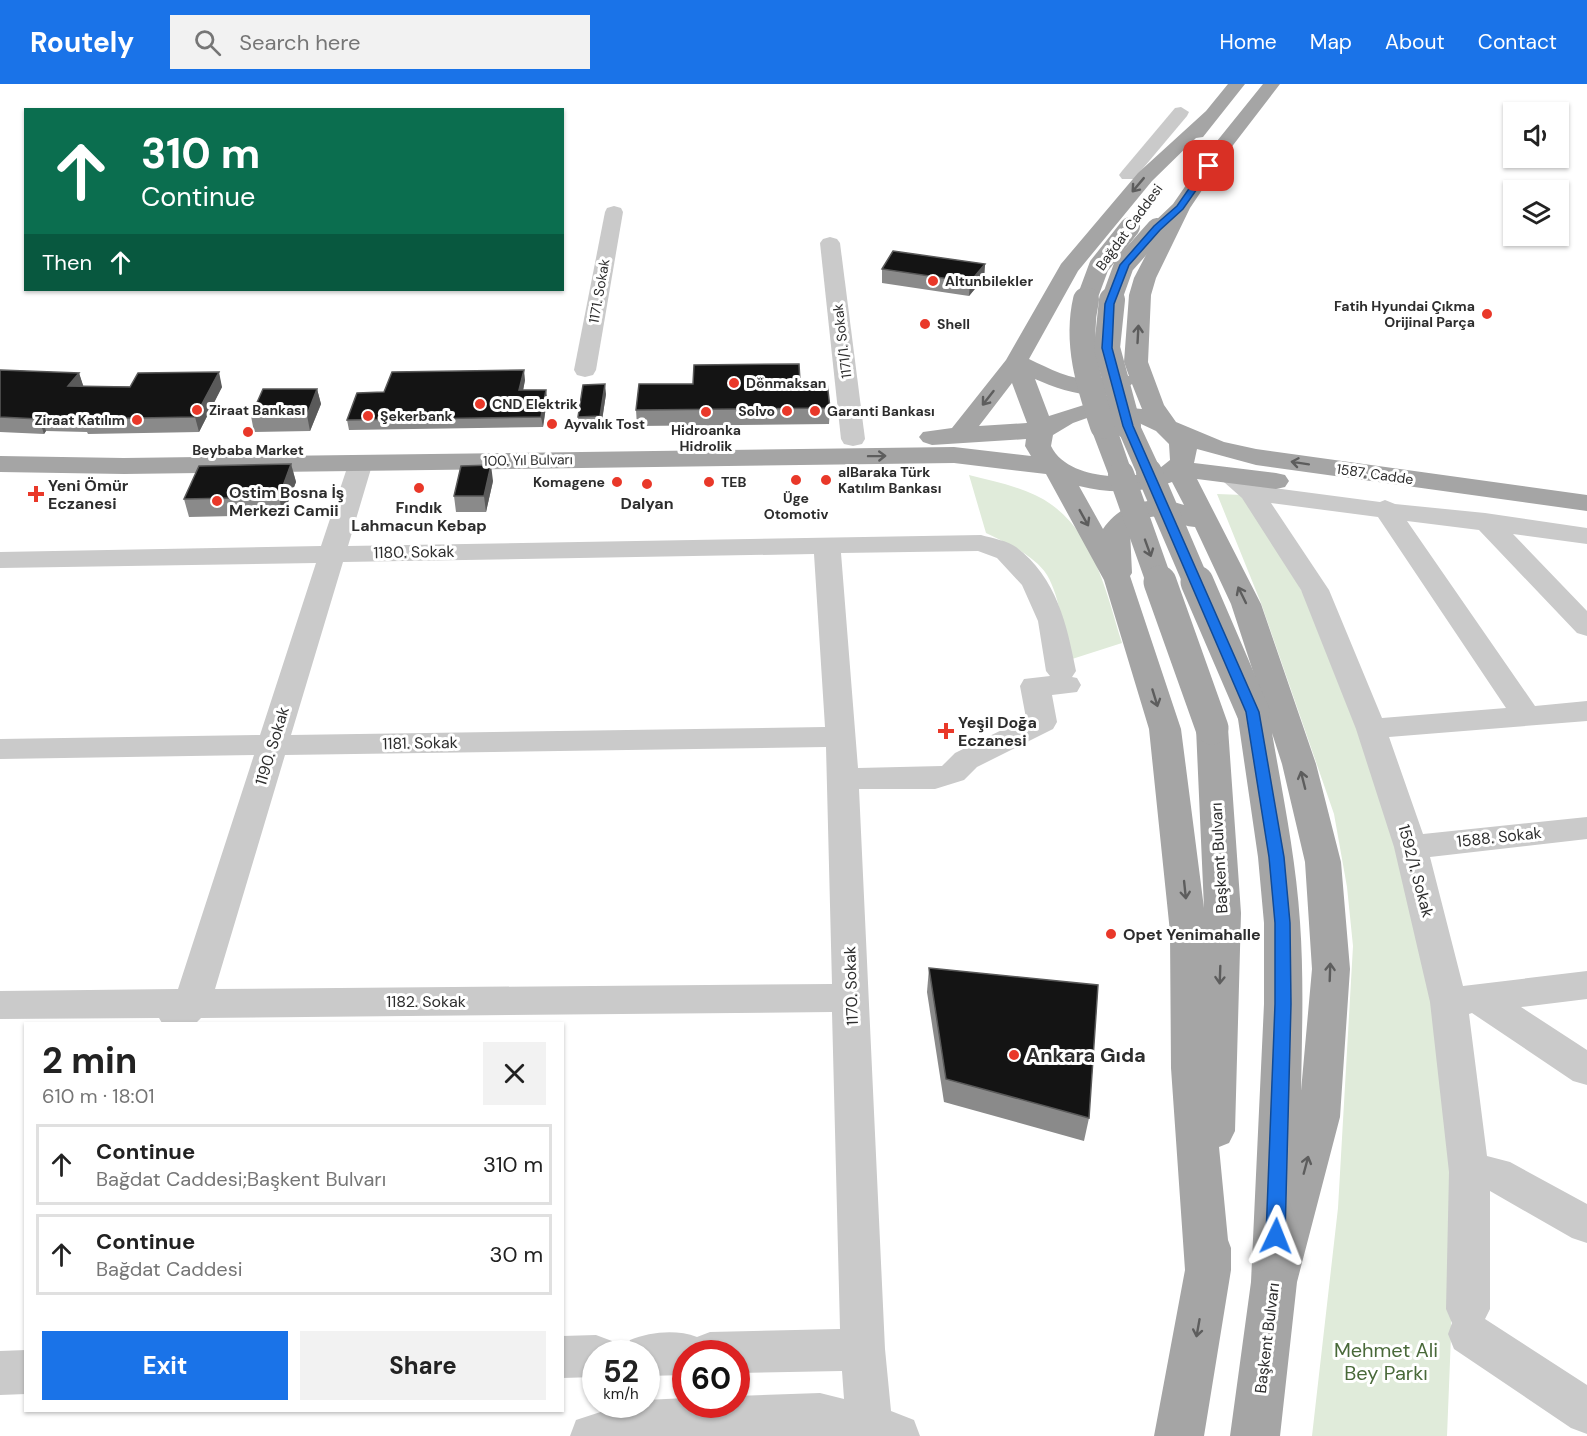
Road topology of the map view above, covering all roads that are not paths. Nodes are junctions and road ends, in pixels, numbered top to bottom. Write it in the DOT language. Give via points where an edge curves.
graph roads {
  1 [pos="1288,84"];
  2 [pos="1232,86"];
  3 [pos="1266,91"];
  4 [pos="1181,112"];
  5 [pos="1210,115"];
  6 [pos="1128,175"];
  7 [pos="1180,208"];
  8 [pos="614,212"];
  9 [pos="830,243"];
  10 [pos="1016,362"];
  11 [pos="1139,368"];
  12 [pos="585,370"];
  13 [pos="1115,426"];
  14 [pos="1167,427"];
  15 [pos="1042,430"];
  16 [pos="853,439"];
  17 [pos="957,445"];
  18 [pos="0,449"];
  19 [pos="361,462"];
  20 [pos="0,464"];
  21 [pos="1055,467"];
  22 [pos="1149,472"];
  23 [pos="1240,484"];
  24 [pos="1587,503"];
  25 [pos="1385,508"];
  26 [pos="1587,519"];
  27 [pos="1485,521"];
  28 [pos="1208,527"];
  29 [pos="1587,536"];
  30 [pos="827,545"];
  31 [pos="332,554"];
  32 [pos="0,560"];
  33 [pos="1118,580"];
  34 [pos="1587,627"];
  35 [pos="1587,711"];
  36 [pos="1527,716"];
  37 [pos="1371,729"];
  38 [pos="841,737"];
  39 [pos="272,745"];
  40 [pos="0,749"];
  41 [pos="842,779"];
  42 [pos="1587,828"];
  43 [pos="1411,847"];
  44 [pos="1587,986"];
  45 [pos="852,998"];
  46 [pos="1464,1001"];
  47 [pos="0,1005"];
  48 [pos="183,1013"];
  49 [pos="233,1013"];
  50 [pos="1587,1070"];
  51 [pos="1469,1172"];
  52 [pos="1587,1226"];
  53 [pos="1208,1270"];
  54 [pos="1274,1282"];
  55 [pos="863,1349"];
  56 [pos="750,1352"];
  57 [pos="582,1356"];
  58 [pos="564,1357"];
  59 [pos="24,1372"];
  60 [pos="0,1373"];
  61 [pos="1587,1412"];
  62 [pos="883,1432"];
  63 [pos="593,1436"];
  64 [pos="1179,1436"];
  65 [pos="1255,1436"];
  1 -- 3 [label="main road"];
  2 -- 5 [label="main road, Bağdat Caddesi"];
  3 -- 7 [label="main road, Bağdat Caddesi"];
  4 -- 6 [label="street"];
  5 -- 10 [label="main road, one-way" via="1145,177 1069,268"];
  5 -- 13 [label="main road, Bağdat Caddesi, bridge" via="1097,270 1085,299 1080,346 1093,398"];
  11 -- 7 [label="main road, one-way" via="1136,362 1140,295"];
  7 -- 13 [label="main road, Bağdat Caddesi, bridge" via="1124,265 1110,304 1107,348"];
  8 -- 12 [label="street, 1171. Sokak"];
  9 -- 16 [label="street, 1171/1. Sokak"];
  10 -- 11 [label="main road" via="1072,386 1108,388 1132,377"];
  10 -- 15 [label="main road"];
  10 -- 17 [label="main road, one-way"];
  11 -- 14 [label="main road" via="1152,405"];
  13 -- 22 [label="main road"];
  14 -- 15 [label="main road, 1587. Cadde" via="1130,413 1098,411 1068,415"];
  14 -- 22 [label="main road" via="1184,448 1184,459"];
  24 -- 14 [label="main road, 1587. Cadde, one-way" via="1246,455 1216,448"];
  15 -- 17 [label="main road, 100. Yıl Bulvarı"];
  15 -- 21 [label="main road" via="1038,442 1042,454"];
  16 -- 17 [label="main road, 100. Yıl Bulvarı"];
  16 -- 18 [label="main road, 100. Yıl Bulvarı" via="132,452"];
  19 -- 17 [label="main road, 100. Yıl Bulvarı, one-way"];
  17 -- 21 [label="main road, 100. Yıl Bulvarı"];
  19 -- 20 [label="main road, 100. Yıl Bulvarı"];
  19 -- 31 [label="street, 1190. Sokak"];
  21 -- 22 [label="main road, 100. Yıl Bulvarı" via="1095,482 1143,483 1163,477"];
  21 -- 33 [label="main road, one-way"];
  22 -- 23 [label="main road, 1587. Cadde"];
  22 -- 28 [label="main road" via="1192,493"];
  22 -- 53 [label="main road, Başkent Bulvarı, one-way, bridge" via="1212,728 1223,913"];
  22 -- 54 [label="main road, Başkent Bulvarı, bridge" via="1253,712 1276,857 1283,1004"];
  23 -- 25 [label="street"];
  23 -- 26 [label="main road, 1587. Cadde"];
  23 -- 37 [label="street, 1592/1. Sokak" via="1316,590"];
  25 -- 27 [label="street"];
  25 -- 36 [label="street"];
  27 -- 29 [label="street"];
  27 -- 34 [label="street"];
  28 -- 33 [label="main road" via="1182,512 1151,506 1125,518 1116,530"];
  54 -- 28 [label="main road, one-way" via="1319,1117 1331,969 1323,862 1299,764 1246,604"];
  30 -- 31 [label="street, 1180. Sokak"];
  30 -- 38 [label="street, 1170. Sokak"];
  30 -- 41 [label="street, 1180. Sokak" via="981,543 1006,552 1035,582 1052,621 1063,678 1035,686 1042,722 966,760 953,773 935,778"];
  31 -- 32 [label="street, 1180. Sokak"];
  31 -- 39 [label="street, 1190. Sokak"];
  33 -- 53 [label="main road, one-way" via="1165,729 1189,932 1191,1068"];
  35 -- 36 [label="street"];
  36 -- 37 [label="street"];
  37 -- 43 [label="street, 1592/1. Sokak"];
  38 -- 39 [label="street, 1181. Sokak"];
  38 -- 41 [label="street, 1170. Sokak"];
  39 -- 40 [label="street, 1181. Sokak"];
  39 -- 48 [label="street, 1190. Sokak"];
  41 -- 45 [label="street, 1170. Sokak"];
  42 -- 43 [label="street, 1588. Sokak"];
  43 -- 46 [label="street, 1592/1. Sokak"];
  44 -- 46 [label="street"];
  45 -- 49 [label="street, 1182. Sokak"];
  45 -- 55 [label="street, 1170. Sokak"];
  46 -- 50 [label="street"];
  46 -- 51 [label="street, 1592/1. Sokak"];
  47 -- 48 [label="street, 1182. Sokak"];
  48 -- 49 [label="street, 1182. Sokak"];
  51 -- 52 [label="street" via="1496,1174"];
  51 -- 61 [label="street, 1592/1. Sokak" via="1469,1321"];
  53 -- 64 [label="main road, Başkent Bulvarı, one-way"];
  54 -- 65 [label="main road, Başkent Bulvarı"];
  55 -- 56 [label="street"];
  55 -- 62 [label="street, 1170. Sokak"];
  57 -- 58 [label="street"];
  59 -- 60 [label="street"];
  62 -- 63 [label="street" via="820,1414 638,1423"];
}
